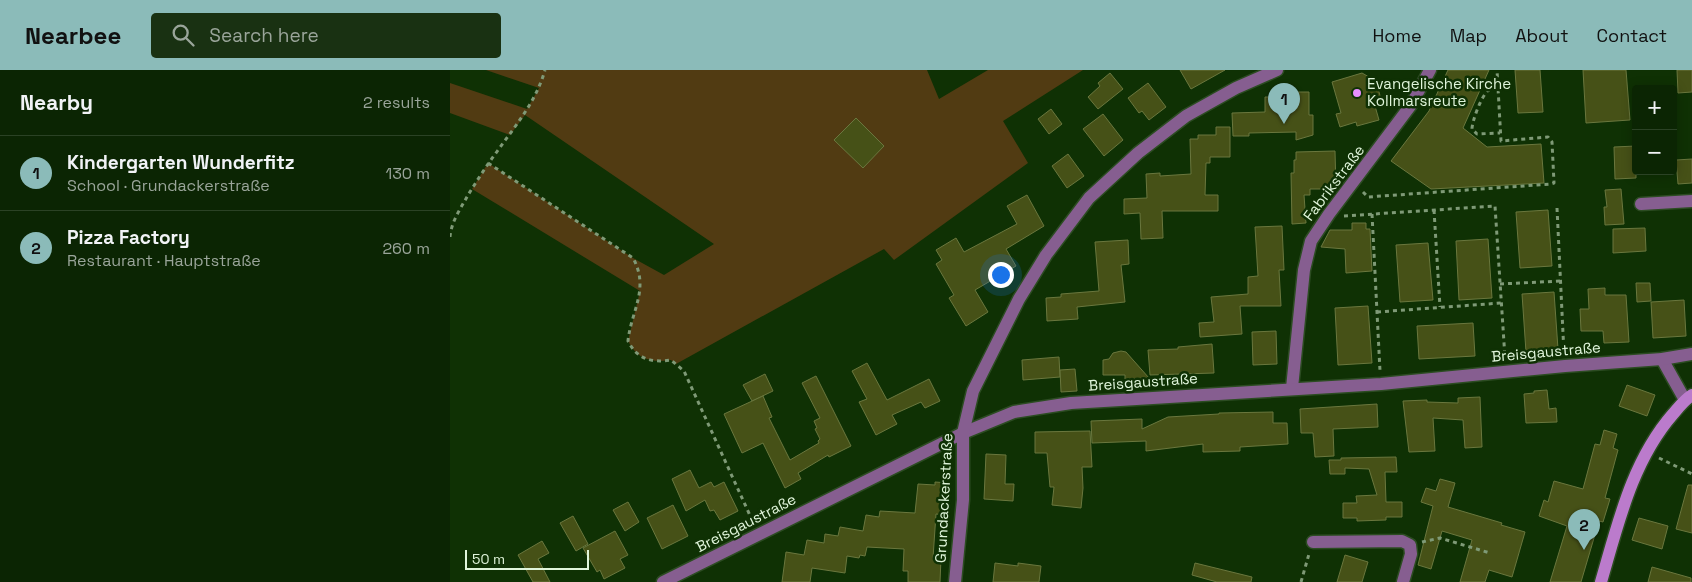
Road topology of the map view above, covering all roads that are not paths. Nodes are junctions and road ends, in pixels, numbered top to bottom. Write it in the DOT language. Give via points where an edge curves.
graph roads {
  1 [pos="1276,70"];
  2 [pos="1430,70"];
  3 [pos="1692,201"];
  4 [pos="1641,204"];
  5 [pos="1692,354"];
  6 [pos="1662,359"];
  7 [pos="1292,388"];
  8 [pos="1688,398"];
  9 [pos="963,434"];
  10 [pos="1313,542"];
  11 [pos="663,582"];
  12 [pos="955,582"];
  13 [pos="1403,582"];
  14 [pos="1601,582"];
  1 -- 9 [label="street, Grundackerstraße" via="1186,116 1138,153 1089,198 1046,255 1019,299 973,391"];
  2 -- 7 [label="street, Fabrikstraße" via="1411,105 1312,241 1304,270"];
  3 -- 4 [label="street"];
  5 -- 6 [label="street, Breisgaustraße"];
  6 -- 7 [label="street, Breisgaustraße" via="1381,384"];
  6 -- 8 [label="street"];
  7 -- 9 [label="street, Breisgaustraße" via="1071,403 1014,412"];
  8 -- 14 [label="main road" via="1665,423 1646,452 1632,482"];
  9 -- 11 [label="street, Breisgaustraße"];
  9 -- 12 [label="street, Grundackerstraße" via="962,500"];
  10 -- 13 [label="street" via="1402,542 1410,546 1411,554"];
}
